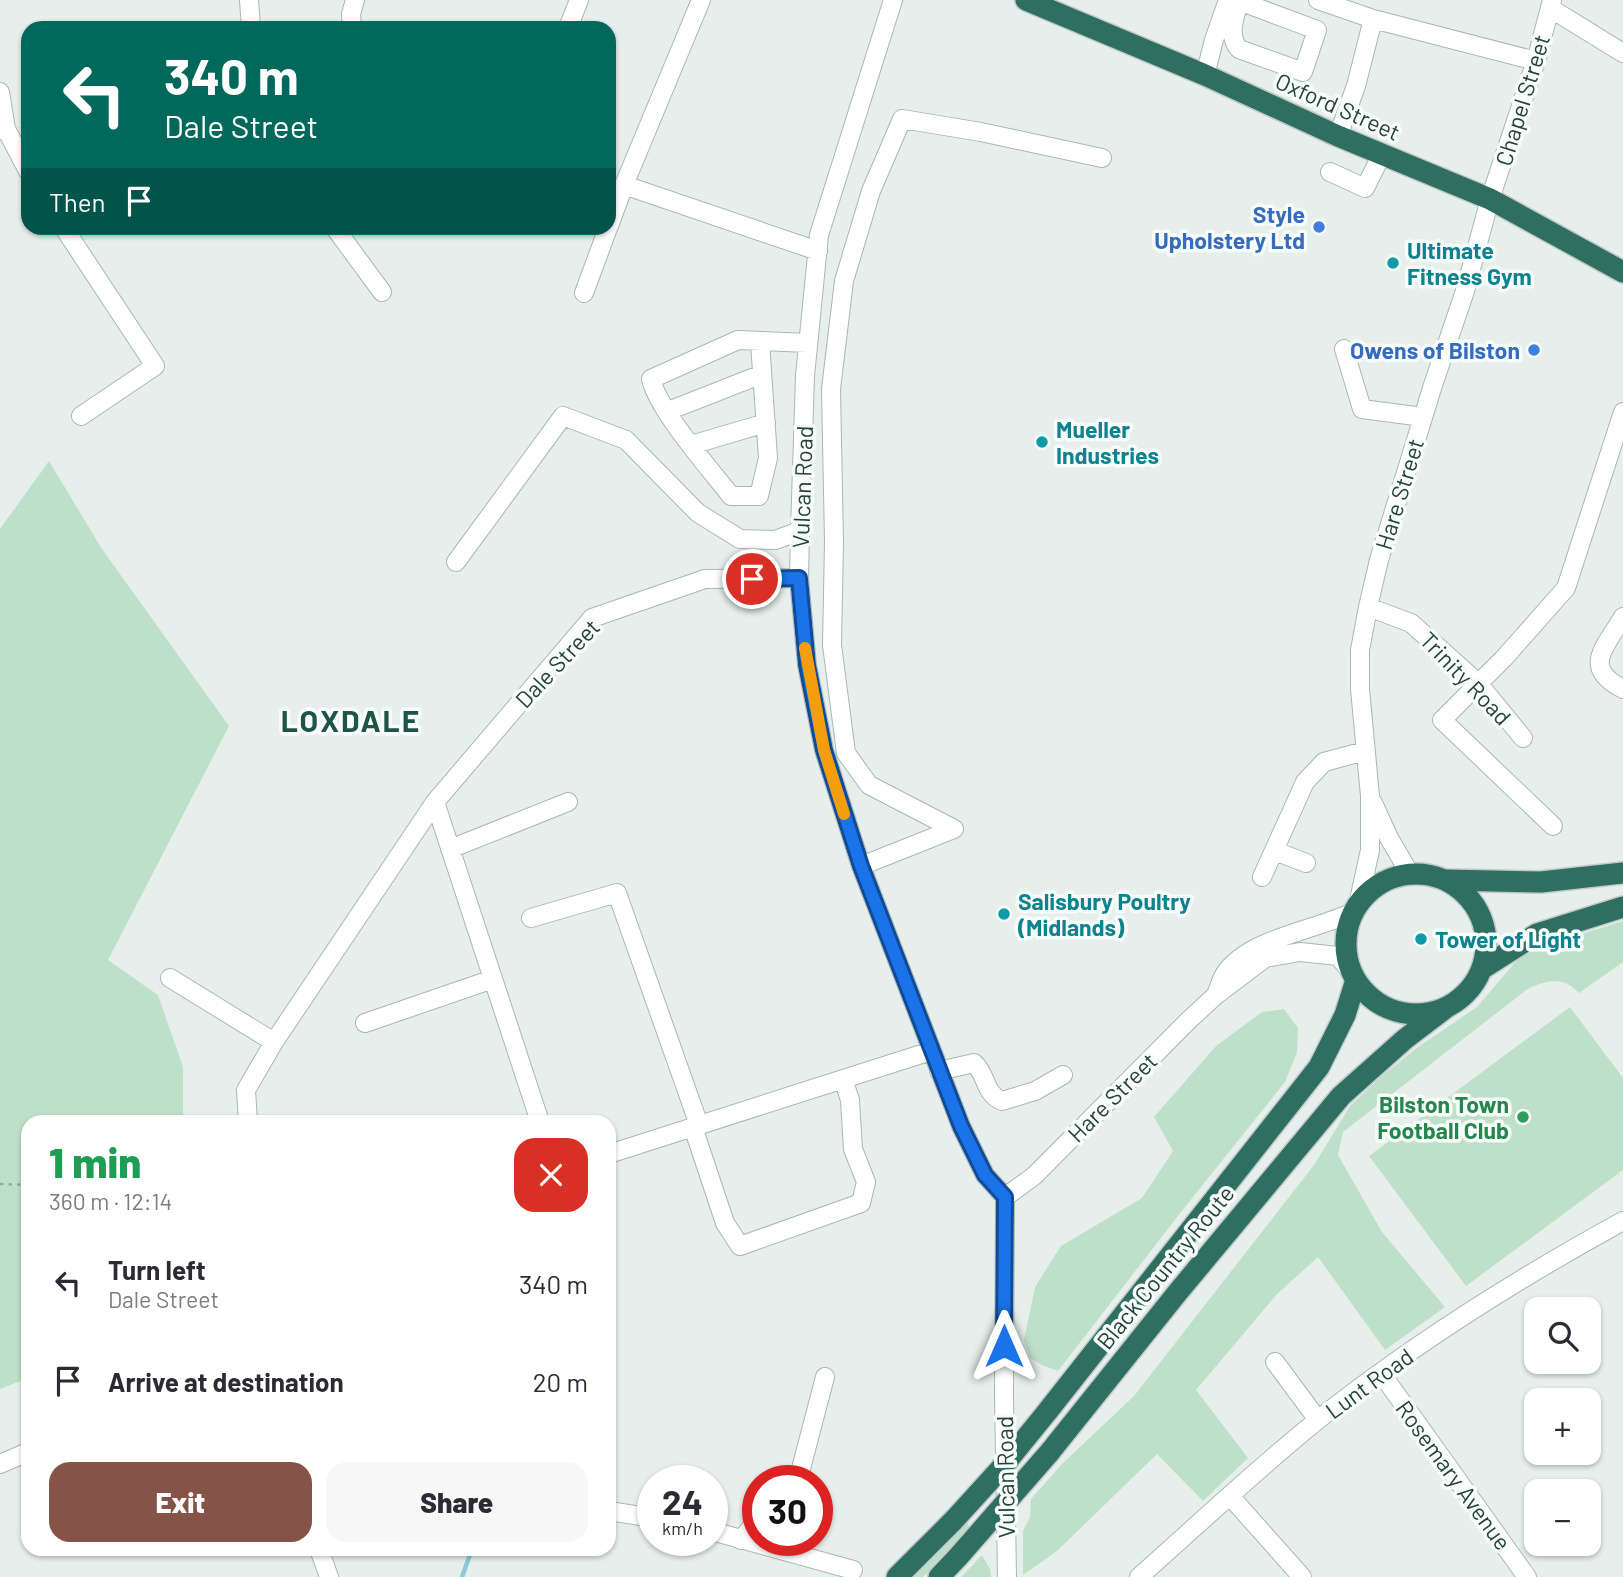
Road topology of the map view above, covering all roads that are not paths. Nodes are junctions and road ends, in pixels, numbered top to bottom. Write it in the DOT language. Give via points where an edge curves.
graph roads {
  1 [pos="249,0"];
  2 [pos="355,0"];
  3 [pos="579,0"];
  4 [pos="701,0"];
  5 [pos="893,0"];
  6 [pos="1026,0"];
  7 [pos="1234,0"];
  8 [pos="1318,0"];
  9 [pos="1551,4"];
  10 [pos="1373,19"];
  11 [pos="250,21"];
  12 [pos="352,21"];
  13 [pos="571,21"];
  14 [pos="1623,53"];
  15 [pos="1536,61"];
  16 [pos="1205,75"];
  17 [pos="0,92"];
  18 [pos="3,130"];
  19 [pos="1338,136"];
  20 [pos="1382,154"];
  21 [pos="1102,158"];
  22 [pos="21,160"];
  23 [pos="1329,172"];
  24 [pos="624,185"];
  25 [pos="1490,199"];
  26 [pos="616,207"];
  27 [pos="69,235"];
  28 [pos="340,235"];
  29 [pos="606,235"];
  30 [pos="818,251"];
  31 [pos="1623,272"];
  32 [pos="382,292"];
  33 [pos="584,293"];
  34 [pos="760,342"];
  35 [pos="808,343"];
  36 [pos="1344,349"];
  37 [pos="762,374"];
  38 [pos="667,411"];
  39 [pos="1623,412"];
  40 [pos="81,416"];
  41 [pos="1423,416"];
  42 [pos="765,423"];
  43 [pos="691,445"];
  44 [pos="800,531"];
  45 [pos="456,562"];
  46 [pos="799,578"];
  47 [pos="1368,607"];
  48 [pos="1623,617"];
  49 [pos="1478,683"];
  50 [pos="1615,685"];
  51 [pos="1523,738"];
  52 [pos="1365,751"];
  53 [pos="1370,796"];
  54 [pos="435,802"];
  55 [pos="568,802"];
  56 [pos="1553,826"];
  57 [pos="450,849"];
  58 [pos="1275,851"];
  59 [pos="1306,863"];
  60 [pos="861,866"];
  61 [pos="1623,873"];
  62 [pos="1410,874"];
  63 [pos="1262,877"];
  64 [pos="1447,880"];
  65 [pos="1623,907"];
  66 [pos="1356,909"];
  67 [pos="531,918"];
  68 [pos="1483,968"];
  69 [pos="1354,977"];
  70 [pos="170,978"];
  71 [pos="493,979"];
  72 [pos="1216,995"];
  73 [pos="1447,1007"];
  74 [pos="365,1023"];
  75 [pos="274,1042"];
  76 [pos="931,1051"];
  77 [pos="939,1070"];
  78 [pos="1063,1075"];
  79 [pos="843,1079"];
  80 [pos="248,1115"];
  81 [pos="538,1115"];
  82 [pos="696,1126"];
  83 [pos="616,1152"];
  84 [pos="1005,1197"];
  85 [pos="1623,1222"];
  86 [pos="1275,1362"];
  87 [pos="1381,1373"];
  88 [pos="825,1377"];
  89 [pos="1318,1420"];
  90 [pos="21,1455"];
  91 [pos="0,1464"];
  92 [pos="802,1465"];
  93 [pos="1230,1496"];
  94 [pos="616,1512"];
  95 [pos="637,1515"];
  96 [pos="728,1536"];
  97 [pos="741,1540"];
  98 [pos="322,1556"];
  99 [pos="853,1570"];
  100 [pos="329,1577"];
  101 [pos="897,1577"];
  102 [pos="939,1577"];
  103 [pos="1006,1577"];
  104 [pos="1139,1577"];
  105 [pos="1302,1577"];
  106 [pos="1527,1577"];
  1 -- 11 [label="street"];
  2 -- 12 [label="street"];
  3 -- 13 [label="street"];
  4 -- 24 [label="street"];
  5 -- 30 [label="street, Vulcan Road" via="819,235"];
  6 -- 16 [label="highway, Oxford Street"];
  7 -- 7 [label="street" via="1317,30 1303,72 1239,49 1233,36"];
  7 -- 16 [label="street" via="1214,40"];
  8 -- 10 [label="street"];
  9 -- 14 [label="street"];
  9 -- 15 [label="street, Chapel Street"];
  10 -- 15 [label="street"];
  10 -- 19 [label="street"];
  15 -- 25 [label="street, Chapel Street"];
  16 -- 19 [label="highway, Oxford Street"];
  17 -- 18 [label="street"];
  18 -- 22 [label="street"];
  19 -- 20 [label="highway, Oxford Street"];
  20 -- 23 [label="street" via="1365,188"];
  20 -- 25 [label="highway, Oxford Street"];
  21 -- 60 [label="street" via="902,119 872,191 844,281 831,388 832,645 846,753 869,785 954,829"];
  24 -- 26 [label="street"];
  24 -- 30 [label="street"];
  25 -- 31 [label="highway, Oxford Street"];
  25 -- 41 [label="street, Hare Street"];
  27 -- 40 [label="street" via="155,366"];
  28 -- 32 [label="street"];
  29 -- 33 [label="street"];
  30 -- 35 [label="street, Vulcan Road"];
  34 -- 35 [label="street"];
  34 -- 37 [label="street"];
  34 -- 38 [label="street" via="738,340 650,379"];
  35 -- 44 [label="street, Vulcan Road"];
  36 -- 41 [label="street" via="1362,409"];
  37 -- 38 [label="street"];
  37 -- 42 [label="street"];
  38 -- 43 [label="street"];
  39 -- 49 [label="street" via="1566,588"];
  41 -- 47 [label="street, Hare Street"];
  42 -- 43 [label="street"];
  42 -- 43 [label="street" via="768,458 759,496 731,496"];
  44 -- 45 [label="street" via="775,540 740,539 698,513 626,440 563,416"];
  44 -- 46 [label="street, Vulcan Road"];
  46 -- 54 [label="street, Dale Street" via="705,579 592,618"];
  46 -- 60 [label="street, Vulcan Road" via="807,665 824,750"];
  47 -- 49 [label="street, Trinity Road" via="1411,623"];
  47 -- 52 [label="street, Hare Street" via="1360,650"];
  48 -- 50 [label="street" via="1599,658 1599,669"];
  49 -- 51 [label="street, Trinity Road"];
  49 -- 56 [label="street" via="1442,720"];
  52 -- 53 [label="street, Hare Street"];
  52 -- 58 [label="street" via="1324,762 1306,782"];
  53 -- 62 [label="street, Hare Street"];
  53 -- 66 [label="street, Hare Street" via="1370,850"];
  54 -- 57 [label="street"];
  54 -- 75 [label="street, Dale Street"];
  55 -- 57 [label="street"];
  57 -- 71 [label="street"];
  58 -- 59 [label="street"];
  58 -- 63 [label="street"];
  60 -- 76 [label="street, Vulcan Road"];
  61 -- 64 [label="highway" via="1541,882"];
  62 -- 64 [label="highway"];
  62 -- 66 [label="highway" via="1383,882"];
  64 -- 68 [label="highway" via="1465,893 1482,917 1487,946"];
  65 -- 68 [label="highway" via="1537,934"];
  66 -- 69 [label="highway" via="1346,940"];
  66 -- 72 [label="street, Hare Street" via="1324,925 1257,946 1226,971"];
  67 -- 82 [label="street" via="617,893"];
  68 -- 73 [label="highway" via="1469,991"];
  69 -- 72 [label="street, Hare Street" via="1338,956 1300,952 1265,958"];
  69 -- 73 [label="highway" via="1373,999 1396,1011 1422,1014"];
  69 -- 101 [label="highway, Black Country Route, bridge" via="1345,1015 1319,1067 1004,1465"];
  70 -- 75 [label="street"];
  71 -- 74 [label="street"];
  71 -- 81 [label="street"];
  72 -- 84 [label="street, Hare Street" via="1034,1176"];
  73 -- 102 [label="highway, Black Country Route, bridge" via="1341,1096 1049,1453"];
  75 -- 80 [label="street, Dale Street" via="246,1090"];
  76 -- 77 [label="street, Vulcan Road"];
  76 -- 79 [label="street"];
  77 -- 78 [label="street" via="974,1063 990,1093 1002,1101 1035,1091"];
  77 -- 84 [label="street, Vulcan Road" via="985,1175"];
  79 -- 82 [label="street"];
  79 -- 82 [label="street" via="850,1100 853,1149 866,1182 861,1203 740,1246 725,1223"];
  82 -- 83 [label="street"];
  84 -- 103 [label="street, Vulcan Road"];
  85 -- 87 [label="street, Lunt Road" via="1457,1320"];
  86 -- 89 [label="street"];
  87 -- 89 [label="street, Lunt Road"];
  87 -- 106 [label="street, Rosemary Avenue"];
  88 -- 92 [label="street"];
  89 -- 93 [label="street, Lunt Road"];
  90 -- 91 [label="street"];
  93 -- 104 [label="street, Lunt Road"];
  93 -- 105 [label="street"];
  94 -- 95 [label="street"];
  96 -- 97 [label="street"];
  97 -- 99 [label="street"];
  98 -- 100 [label="street"];
}
